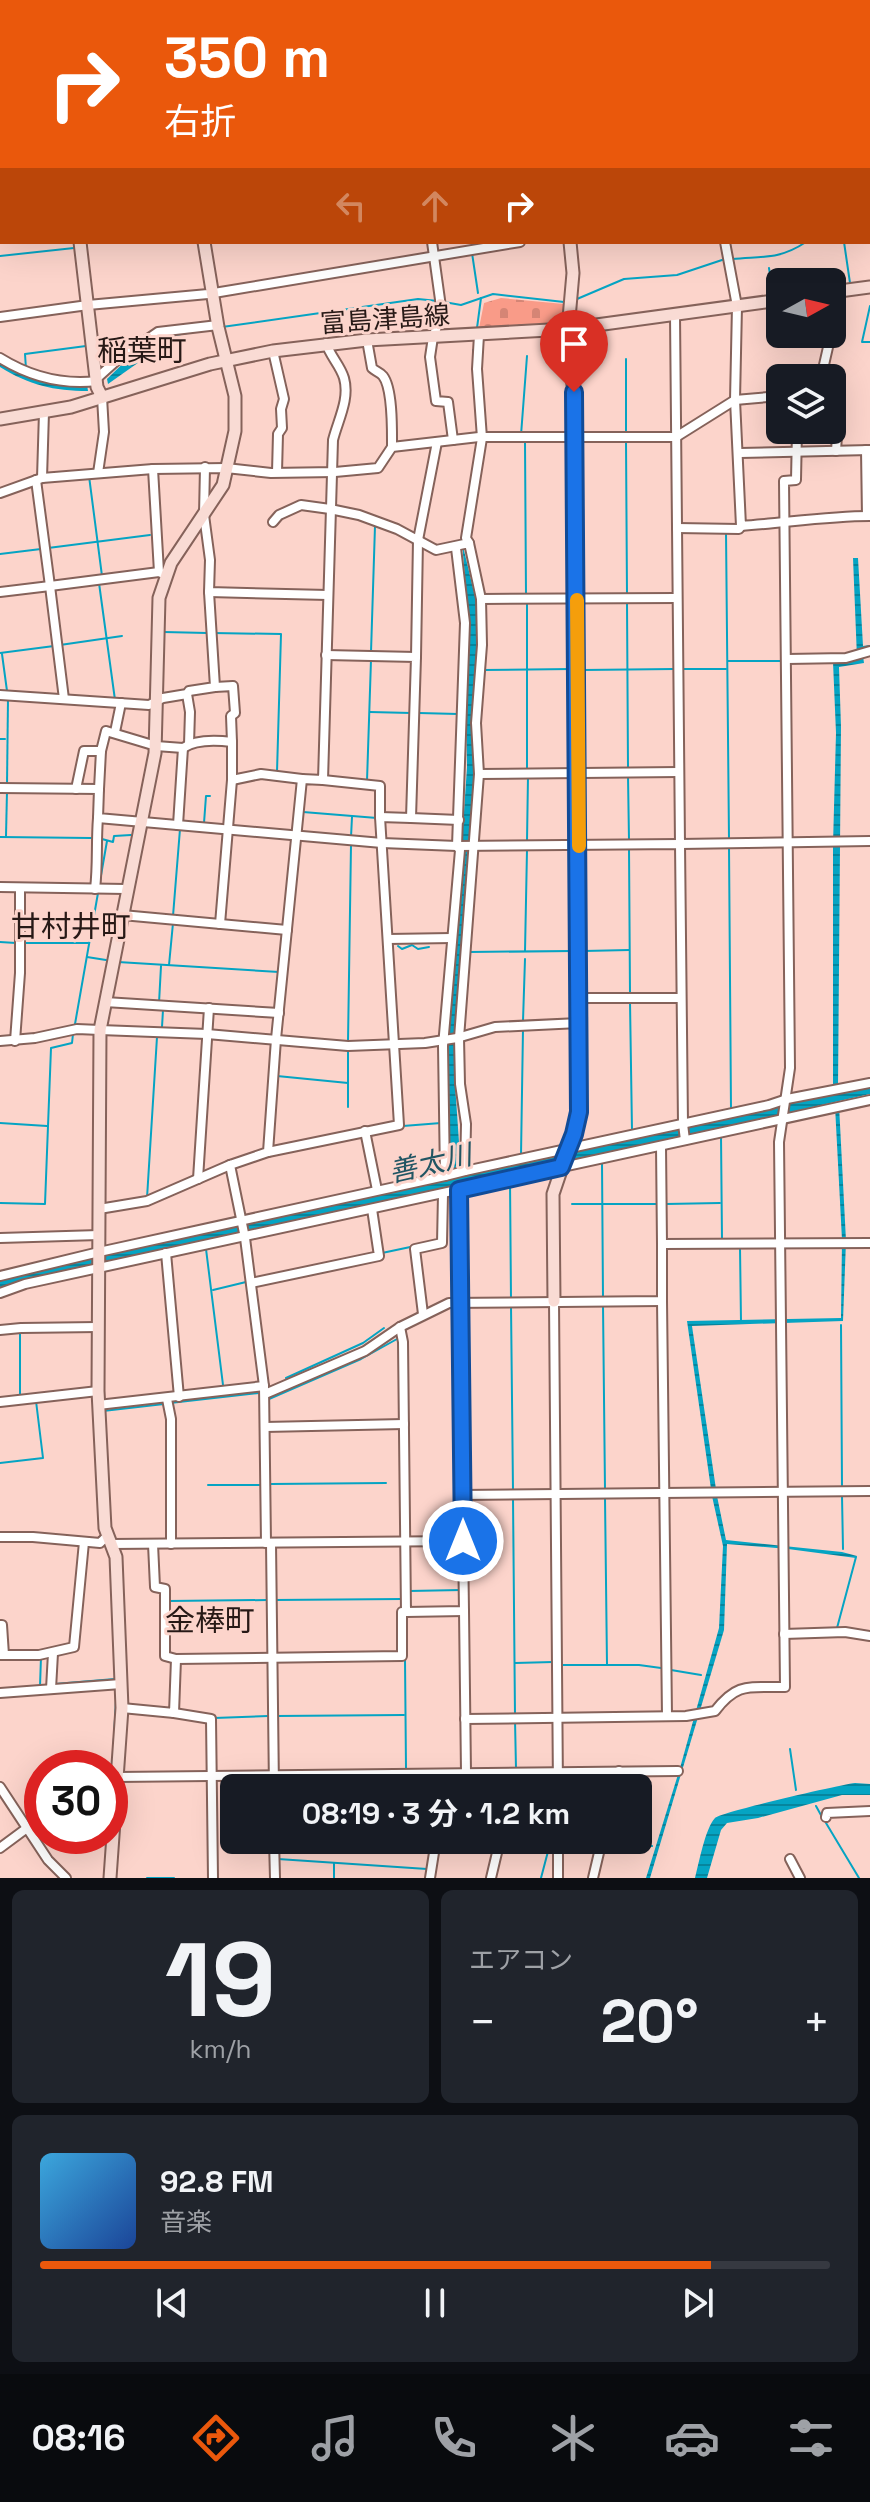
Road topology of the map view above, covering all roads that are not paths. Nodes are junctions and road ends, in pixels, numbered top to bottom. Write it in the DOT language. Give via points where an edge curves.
graph roads {
  1 [pos="80,244"];
  2 [pos="204,244"];
  3 [pos="432,244"];
  4 [pos="508,244"];
  5 [pos="570,244"];
  6 [pos="725,244"];
  7 [pos="434,256"];
  8 [pos="870,287"];
  9 [pos="846,291"];
  10 [pos="211,293"];
  11 [pos="766,302"];
  12 [pos="88,305"];
  13 [pos="737,306"];
  14 [pos="675,315"];
  15 [pos="0,317"];
  16 [pos="218,327"];
  17 [pos="567,329"];
  18 [pos="479,335"];
  19 [pos="433,337"];
  20 [pos="367,340"];
  21 [pos="326,343"];
  22 [pos="273,351"];
  23 [pos="0,358"];
  24 [pos="225,361"];
  25 [pos="96,380"];
  26 [pos="102,397"];
  27 [pos="766,397"];
  28 [pos="735,400"];
  29 [pos="44,412"];
  30 [pos="0,419"];
  31 [pos="575,437"];
  32 [pos="676,437"];
  33 [pos="482,438"];
  34 [pos="453,440"];
  35 [pos="437,442"];
  36 [pos="796,444"];
  37 [pos="836,444"];
  38 [pos="392,447"];
  39 [pos="796,450"];
  40 [pos="836,451"];
  41 [pos="869,452"];
  42 [pos="740,453"];
  43 [pos="205,467"];
  44 [pos="226,468"];
  45 [pos="153,469"];
  46 [pos="331,471"];
  47 [pos="277,472"];
  48 [pos="98,473"];
  49 [pos="39,479"];
  50 [pos="0,493"];
  51 [pos="330,509"];
  52 [pos="204,515"];
  53 [pos="868,516"];
  54 [pos="273,522"];
  55 [pos="786,523"];
  56 [pos="741,526"];
  57 [pos="677,528"];
  58 [pos="418,540"];
  59 [pos="462,545"];
  60 [pos="162,574"];
  61 [pos="50,586"];
  62 [pos="0,592"];
  63 [pos="209,592"];
  64 [pos="328,595"];
  65 [pos="677,598"];
  66 [pos="481,599"];
  67 [pos="577,599"];
  68 [pos="863,653"];
  69 [pos="326,655"];
  70 [pos="416,657"];
  71 [pos="787,659"];
  72 [pos="215,687"];
  73 [pos="187,694"];
  74 [pos="0,695"];
  75 [pos="64,699"];
  76 [pos="158,702"];
  77 [pos="121,703"];
  78 [pos="115,732"];
  79 [pos="232,742"];
  80 [pos="156,746"];
  81 [pos="186,746"];
  82 [pos="101,751"];
  83 [pos="679,772"];
  84 [pos="578,773"];
  85 [pos="479,774"];
  86 [pos="302,779"];
  87 [pos="232,780"];
  88 [pos="323,780"];
  89 [pos="0,788"];
  90 [pos="76,789"];
  91 [pos="99,789"];
  92 [pos="380,817"];
  93 [pos="98,818"];
  94 [pos="411,818"];
  95 [pos="459,820"];
  96 [pos="140,822"];
  97 [pos="178,825"];
  98 [pos="228,829"];
  99 [pos="297,835"];
  100 [pos="870,841"];
  101 [pos="788,842"];
  102 [pos="382,843"];
  103 [pos="473,844"];
  104 [pos="579,844"];
  105 [pos="680,844"];
  106 [pos="459,846"];
  107 [pos="0,887"];
  108 [pos="20,888"];
  109 [pos="95,889"];
  110 [pos="126,889"];
  111 [pos="122,915"];
  112 [pos="220,924"];
  113 [pos="287,930"];
  114 [pos="452,938"];
  115 [pos="388,939"];
  116 [pos="579,998"];
  117 [pos="681,998"];
  118 [pos="105,1002"];
  119 [pos="209,1008"];
  120 [pos="279,1013"];
  121 [pos="579,1023"];
  122 [pos="100,1030"];
  123 [pos="207,1034"];
  124 [pos="458,1038"];
  125 [pos="276,1039"];
  126 [pos="446,1040"];
  127 [pos="0,1041"];
  128 [pos="15,1041"];
  129 [pos="395,1044"];
  130 [pos="870,1083"];
  131 [pos="787,1100"];
  132 [pos="870,1100"];
  133 [pos="783,1118"];
  134 [pos="683,1124"];
  135 [pos="365,1131"];
  136 [pos="685,1139"];
  137 [pos="661,1146"];
  138 [pos="568,1149"];
  139 [pos="268,1152"];
  140 [pos="230,1165"];
  141 [pos="561,1166"];
  142 [pos="465,1171"];
  143 [pos="445,1176"];
  144 [pos="198,1179"];
  145 [pos="377,1190"];
  146 [pos="459,1190"];
  147 [pos="443,1194"];
  148 [pos="99,1209"];
  149 [pos="372,1209"];
  150 [pos="242,1221"];
  151 [pos="99,1235"];
  152 [pos="245,1236"];
  153 [pos="0,1238"];
  154 [pos="780,1243"];
  155 [pos="870,1243"];
  156 [pos="662,1244"];
  157 [pos="99,1252"];
  158 [pos="166,1253"];
  159 [pos="99,1267"];
  160 [pos="0,1276"];
  161 [pos="251,1283"];
  162 [pos="0,1293"];
  163 [pos="554,1301"];
  164 [pos="662,1301"];
  165 [pos="460,1304"];
  166 [pos="423,1314"];
  167 [pos="98,1327"];
  168 [pos="400,1327"];
  169 [pos="0,1330"];
  170 [pos="264,1390"];
  171 [pos="98,1391"];
  172 [pos="179,1397"];
  173 [pos="167,1399"];
  174 [pos="0,1402"];
  175 [pos="98,1405"];
  176 [pos="404,1424"];
  177 [pos="265,1427"];
  178 [pos="870,1491"];
  179 [pos="784,1492"];
  180 [pos="664,1493"];
  181 [pos="462,1495"];
  182 [pos="556,1495"];
  183 [pos="0,1537"];
  184 [pos="109,1541"];
  185 [pos="463,1541"];
  186 [pos="84,1542"];
  187 [pos="406,1542"];
  188 [pos="268,1543"];
  189 [pos="153,1544"];
  190 [pos="171,1544"];
  191 [pos="0,1549"];
  192 [pos="464,1611"];
  193 [pos="406,1612"];
  194 [pos="0,1625"];
  195 [pos="784,1634"];
  196 [pos="870,1636"];
  197 [pos="53,1653"];
  198 [pos="2,1655"];
  199 [pos="272,1658"];
  200 [pos="176,1659"];
  201 [pos="121,1684"];
  202 [pos="51,1689"];
  203 [pos="0,1693"];
  204 [pos="122,1708"];
  205 [pos="174,1713"];
  206 [pos="667,1716"];
  207 [pos="558,1718"];
  208 [pos="465,1719"];
  209 [pos="119,1750"];
  210 [pos="619,1771"];
  211 [pos="678,1771"];
  212 [pos="558,1772"];
  213 [pos="466,1773"];
  214 [pos="510,1773"];
  215 [pos="274,1774"];
  216 [pos="403,1774"];
  217 [pos="618,1774"];
  218 [pos="212,1776"];
  219 [pos="220,1776"];
  220 [pos="128,1777"];
  221 [pos="0,1787"];
  222 [pos="870,1811"];
  223 [pos="826,1817"];
  224 [pos="24,1823"];
  225 [pos="24,1830"];
  226 [pos="0,1848"];
  227 [pos="44,1854"];
  228 [pos="112,1854"];
  229 [pos="274,1854"];
  230 [pos="434,1854"];
  231 [pos="497,1854"];
  232 [pos="558,1854"];
  233 [pos="599,1854"];
  234 [pos="790,1859"];
  235 [pos="66,1878"];
  236 [pos="110,1878"];
  237 [pos="213,1878"];
  238 [pos="275,1878"];
  239 [pos="430,1878"];
  240 [pos="491,1878"];
  241 [pos="558,1878"];
  242 [pos="593,1878"];
  243 [pos="800,1878"];
  1 -- 12 [label="street"];
  2 -- 10 [label="street"];
  3 -- 7 [label="street"];
  4 -- 7 [label="street"];
  5 -- 17 [label="street"];
  6 -- 13 [label="street"];
  7 -- 10 [label="street"];
  7 -- 19 [label="street" via="442,314"];
  8 -- 9 [label="street"];
  10 -- 12 [label="street"];
  10 -- 16 [label="street"];
  11 -- 13 [label="street, 富島津島線"];
  12 -- 15 [label="street"];
  12 -- 25 [label="street"];
  13 -- 14 [label="street, 富島津島線"];
  13 -- 28 [label="street"];
  14 -- 17 [label="street, 富島津島線"];
  14 -- 32 [label="street"];
  16 -- 24 [label="street"];
  16 -- 25 [label="street" via="158,332"];
  17 -- 18 [label="street, 富島津島線"];
  17 -- 31 [label="street"];
  18 -- 19 [label="street, 富島津島線"];
  18 -- 33 [label="street"];
  19 -- 20 [label="street, 富島津島線"];
  19 -- 34 [label="street" via="436,401 448,402"];
  20 -- 21 [label="street, 富島津島線"];
  20 -- 38 [label="street" via="372,368 387,387"];
  21 -- 22 [label="street, 富島津島線"];
  21 -- 46 [label="street" via="344,377 345,391"];
  22 -- 24 [label="street, 富島津島線"];
  22 -- 47 [label="street" via="284,399"];
  23 -- 25 [label="street" via="45,379"];
  24 -- 26 [label="street, 富島津島線"];
  24 -- 44 [label="street" via="237,420"];
  25 -- 26 [label="street"];
  26 -- 29 [label="street, 富島津島線"];
  26 -- 48 [label="street"];
  27 -- 28 [label="street"];
  28 -- 32 [label="street"];
  28 -- 42 [label="street"];
  29 -- 30 [label="street, 富島津島線"];
  29 -- 49 [label="street"];
  31 -- 32 [label="street"];
  31 -- 33 [label="street"];
  31 -- 67 [label="street"];
  32 -- 57 [label="street"];
  33 -- 34 [label="street"];
  33 -- 59 [label="street"];
  34 -- 35 [label="street"];
  35 -- 38 [label="street"];
  35 -- 58 [label="street"];
  36 -- 39 [label="street"];
  37 -- 40 [label="street"];
  38 -- 46 [label="street" via="378,468"];
  39 -- 40 [label="street"];
  39 -- 42 [label="street"];
  39 -- 55 [label="street" via="796,480 784,481"];
  40 -- 41 [label="street"];
  41 -- 53 [label="street"];
  42 -- 56 [label="street"];
  43 -- 44 [label="street"];
  43 -- 45 [label="street"];
  43 -- 52 [label="street"];
  44 -- 47 [label="street"];
  44 -- 52 [label="street" via="223,485"];
  45 -- 48 [label="street"];
  45 -- 60 [label="street"];
  46 -- 47 [label="street"];
  46 -- 51 [label="street"];
  48 -- 49 [label="street"];
  49 -- 50 [label="street"];
  49 -- 61 [label="street"];
  51 -- 54 [label="street" via="301,505"];
  51 -- 58 [label="street"];
  51 -- 64 [label="street"];
  52 -- 60 [label="street"];
  52 -- 63 [label="street"];
  53 -- 55 [label="street"];
  55 -- 56 [label="street"];
  55 -- 71 [label="street"];
  56 -- 57 [label="street"];
  57 -- 65 [label="street"];
  58 -- 59 [label="street" via="436,550"];
  58 -- 70 [label="street"];
  59 -- 66 [label="street"];
  59 -- 95 [label="street"];
  60 -- 61 [label="street"];
  60 -- 76 [label="street"];
  61 -- 62 [label="street"];
  61 -- 75 [label="street"];
  63 -- 64 [label="street"];
  63 -- 72 [label="street"];
  64 -- 69 [label="street"];
  65 -- 67 [label="street"];
  65 -- 83 [label="street"];
  66 -- 67 [label="street"];
  66 -- 85 [label="street"];
  67 -- 84 [label="street"];
  68 -- 71 [label="street"];
  69 -- 70 [label="street"];
  69 -- 88 [label="street"];
  70 -- 94 [label="street"];
  71 -- 101 [label="street"];
  72 -- 73 [label="street"];
  72 -- 79 [label="street" via="233,686"];
  73 -- 76 [label="street"];
  73 -- 81 [label="street"];
  74 -- 75 [label="street"];
  75 -- 77 [label="street"];
  76 -- 77 [label="street"];
  76 -- 80 [label="street"];
  77 -- 78 [label="street"];
  78 -- 80 [label="street"];
  78 -- 82 [label="street" via="106,731"];
  79 -- 81 [label="street"];
  79 -- 87 [label="street"];
  80 -- 81 [label="street"];
  80 -- 96 [label="street"];
  81 -- 97 [label="street"];
  82 -- 90 [label="street" via="84,751"];
  82 -- 91 [label="street"];
  83 -- 84 [label="street"];
  83 -- 105 [label="street"];
  84 -- 85 [label="street"];
  84 -- 104 [label="street"];
  85 -- 103 [label="street"];
  86 -- 87 [label="street" via="261,774"];
  86 -- 88 [label="street"];
  86 -- 99 [label="street"];
  87 -- 98 [label="street"];
  88 -- 92 [label="street" via="380,786"];
  89 -- 90 [label="street"];
  90 -- 91 [label="street"];
  91 -- 93 [label="street"];
  92 -- 94 [label="street"];
  92 -- 102 [label="street"];
  93 -- 96 [label="street"];
  93 -- 109 [label="street"];
  94 -- 95 [label="street"];
  95 -- 106 [label="street"];
  96 -- 97 [label="street"];
  96 -- 110 [label="street"];
  97 -- 98 [label="street"];
  98 -- 99 [label="street"];
  98 -- 112 [label="street"];
  99 -- 102 [label="street"];
  99 -- 113 [label="street"];
  100 -- 101 [label="street"];
  101 -- 105 [label="street"];
  101 -- 131 [label="street"];
  102 -- 106 [label="street"];
  102 -- 115 [label="street"];
  103 -- 104 [label="street"];
  103 -- 106 [label="street"];
  103 -- 124 [label="street"];
  104 -- 105 [label="street"];
  104 -- 116 [label="street"];
  105 -- 117 [label="street"];
  106 -- 114 [label="street"];
  107 -- 108 [label="street"];
  108 -- 109 [label="street"];
  108 -- 128 [label="street"];
  109 -- 110 [label="street"];
  110 -- 111 [label="street"];
  111 -- 112 [label="street"];
  111 -- 118 [label="street"];
  112 -- 113 [label="street"];
  113 -- 120 [label="street"];
  114 -- 115 [label="street"];
  114 -- 126 [label="street"];
  115 -- 129 [label="street"];
  116 -- 117 [label="street"];
  116 -- 121 [label="street"];
  117 -- 134 [label="street"];
  118 -- 119 [label="street"];
  118 -- 122 [label="street"];
  119 -- 120 [label="street"];
  119 -- 123 [label="street"];
  120 -- 125 [label="street"];
  121 -- 124 [label="street" via="495,1027"];
  121 -- 138 [label="street" via="579,1112"];
  122 -- 123 [label="street"];
  122 -- 128 [label="street"];
  122 -- 148 [label="street"];
  123 -- 125 [label="street"];
  123 -- 144 [label="street"];
  124 -- 126 [label="street"];
  124 -- 142 [label="street"];
  125 -- 129 [label="street"];
  125 -- 139 [label="street"];
  126 -- 129 [label="street"];
  126 -- 143 [label="street"];
  127 -- 128 [label="street"];
  129 -- 135 [label="street" via="399,1125"];
  130 -- 131 [label="street"];
  131 -- 133 [label="street"];
  131 -- 134 [label="street"];
  132 -- 133 [label="street"];
  133 -- 136 [label="street"];
  133 -- 154 [label="street"];
  134 -- 136 [label="street"];
  134 -- 138 [label="street"];
  135 -- 139 [label="street"];
  135 -- 145 [label="street"];
  136 -- 137 [label="street"];
  137 -- 141 [label="street"];
  137 -- 156 [label="street"];
  138 -- 141 [label="street"];
  138 -- 142 [label="street"];
  139 -- 140 [label="street"];
  140 -- 144 [label="street"];
  140 -- 150 [label="street"];
  141 -- 146 [label="street"];
  141 -- 163 [label="street" via="552,1207"];
  142 -- 143 [label="street"];
  143 -- 145 [label="street"];
  144 -- 148 [label="street" via="147,1201"];
  145 -- 150 [label="street"];
  146 -- 147 [label="street"];
  146 -- 165 [label="street"];
  147 -- 149 [label="street"];
  147 -- 166 [label="street" via="442,1243 415,1249"];
  148 -- 151 [label="street"];
  149 -- 152 [label="street"];
  149 -- 161 [label="street" via="379,1256"];
  150 -- 152 [label="street"];
  150 -- 157 [label="street"];
  151 -- 153 [label="street"];
  151 -- 157 [label="street"];
  152 -- 158 [label="street"];
  152 -- 161 [label="street"];
  154 -- 155 [label="street"];
  154 -- 156 [label="street"];
  154 -- 179 [label="street"];
  156 -- 164 [label="street"];
  157 -- 159 [label="street"];
  157 -- 160 [label="street"];
  158 -- 159 [label="street"];
  158 -- 172 [label="street"];
  159 -- 162 [label="street"];
  159 -- 167 [label="street"];
  161 -- 170 [label="street"];
  163 -- 164 [label="street"];
  163 -- 165 [label="street"];
  163 -- 182 [label="street"];
  164 -- 180 [label="street"];
  165 -- 166 [label="street" via="442,1304"];
  165 -- 181 [label="street"];
  166 -- 168 [label="street"];
  167 -- 169 [label="street"];
  167 -- 171 [label="street"];
  168 -- 170 [label="street" via="365,1351"];
  168 -- 176 [label="street"];
  170 -- 172 [label="street"];
  170 -- 177 [label="street"];
  171 -- 174 [label="street"];
  171 -- 175 [label="street"];
  172 -- 173 [label="street"];
  173 -- 175 [label="street"];
  173 -- 190 [label="street"];
  175 -- 184 [label="street"];
  176 -- 177 [label="street"];
  176 -- 187 [label="street"];
  177 -- 188 [label="street"];
  178 -- 179 [label="street"];
  179 -- 180 [label="street"];
  179 -- 195 [label="street"];
  180 -- 182 [label="street"];
  180 -- 206 [label="street"];
  181 -- 182 [label="street"];
  181 -- 185 [label="street"];
  182 -- 207 [label="street"];
  183 -- 186 [label="street"];
  183 -- 191 [label="street"];
  184 -- 186 [label="street"];
  184 -- 189 [label="street"];
  184 -- 201 [label="street" via="116,1557"];
  185 -- 187 [label="street"];
  185 -- 192 [label="street"];
  186 -- 197 [label="street" via="74,1647"];
  187 -- 188 [label="street"];
  187 -- 193 [label="street"];
  188 -- 190 [label="street"];
  188 -- 199 [label="street"];
  189 -- 190 [label="street"];
  189 -- 200 [label="street" via="155,1587 165,1589 165,1656"];
  192 -- 193 [label="street"];
  192 -- 208 [label="street"];
  193 -- 199 [label="street" via="402,1656"];
  194 -- 198 [label="street"];
  195 -- 196 [label="street"];
  195 -- 206 [label="street" via="785,1687 738,1688 715,1711"];
  197 -- 198 [label="street"];
  197 -- 202 [label="street"];
  199 -- 200 [label="street"];
  199 -- 215 [label="street"];
  200 -- 205 [label="street"];
  201 -- 202 [label="street"];
  201 -- 204 [label="street"];
  202 -- 203 [label="street"];
  204 -- 205 [label="street"];
  204 -- 209 [label="street"];
  205 -- 218 [label="street" via="211,1719"];
  206 -- 207 [label="street"];
  207 -- 208 [label="street"];
  207 -- 212 [label="street"];
  208 -- 213 [label="street"];
  210 -- 211 [label="street"];
  210 -- 212 [label="street"];
  210 -- 217 [label="street"];
  212 -- 214 [label="street"];
  213 -- 214 [label="street"];
  213 -- 216 [label="street"];
  218 -- 219 [label="street"];
  218 -- 220 [label="street"];
  218 -- 237 [label="street"];
  221 -- 224 [label="street"];
  222 -- 223 [label="street"];
  225 -- 226 [label="street"];
  227 -- 235 [label="street"];
  228 -- 236 [label="street"];
  229 -- 238 [label="street"];
  230 -- 239 [label="street"];
  231 -- 240 [label="street"];
  232 -- 241 [label="street"];
  233 -- 242 [label="street"];
  234 -- 243 [label="street"];
}
